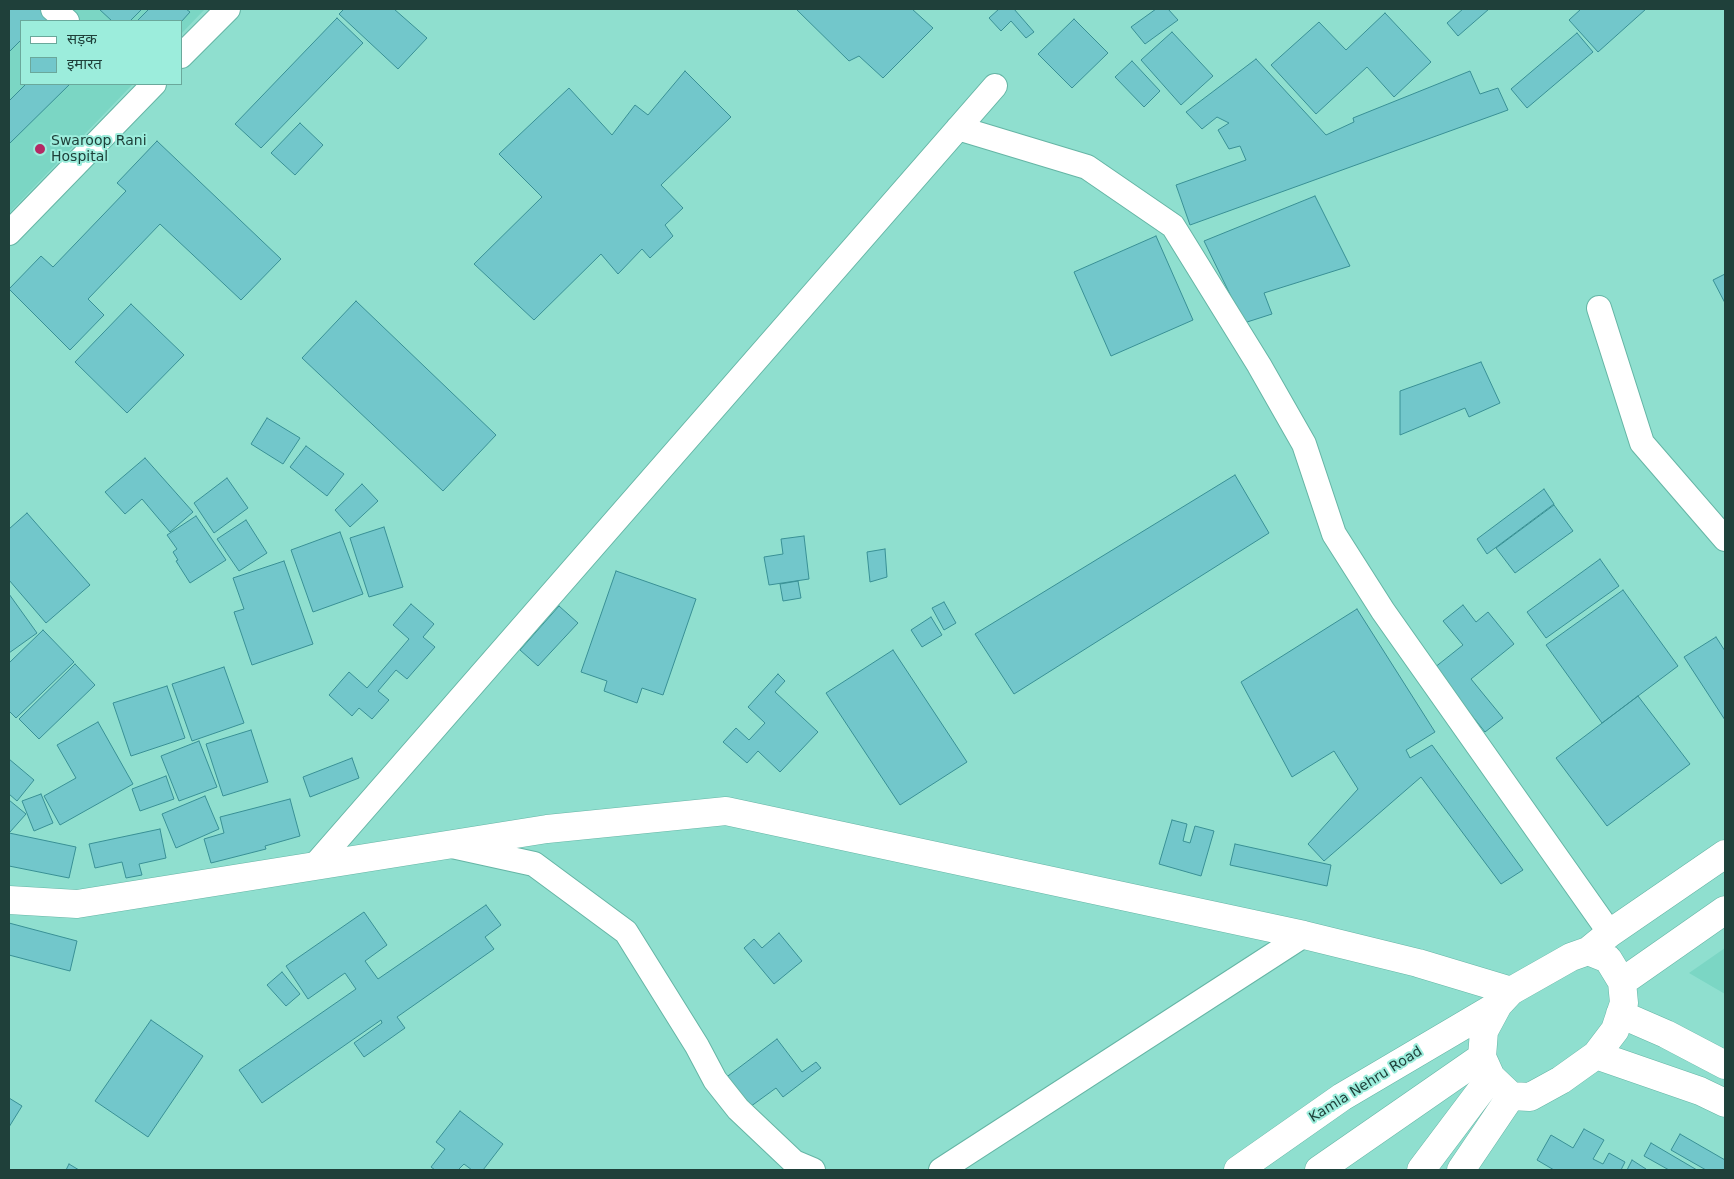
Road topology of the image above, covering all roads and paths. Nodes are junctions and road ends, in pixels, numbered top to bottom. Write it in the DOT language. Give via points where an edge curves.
graph roads {
  1 [pos="53,9"];
  2 [pos="228,9"];
  3 [pos="66,20"];
  4 [pos="182,55"];
  5 [pos="995,86"];
  6 [pos="145,87"];
  7 [pos="958,128"];
  8 [pos="9,233"];
  9 [pos="1600,308"];
  10 [pos="1725,539"];
  11 [pos="448,845"];
  12 [pos="1725,854"];
  13 [pos="315,866"];
  14 [pos="9,900"];
  15 [pos="1725,910"];
  16 [pos="1610,933"];
  17 [pos="1304,935"];
  18 [pos="1588,951"];
  19 [pos="1622,982"];
  20 [pos="1505,998"];
  21 [pos="1620,1014"];
  22 [pos="1596,1054"];
  23 [pos="1725,1065"];
  24 [pos="1487,1067"];
  25 [pos="1511,1096"];
  26 [pos="1725,1104"];
  27 [pos="813,1170"];
  28 [pos="941,1170"];
  29 [pos="1238,1170"];
  30 [pos="1319,1170"];
  31 [pos="1421,1170"];
  32 [pos="1461,1170"];
  1 -- 3 [label="street"];
  2 -- 4 [label="street"];
  5 -- 7 [label="street"];
  6 -- 8 [label="street"];
  7 -- 13 [label="street"];
  7 -- 16 [label="street" via="1087,167 1173,226 1304,444 1334,534 1383,611"];
  9 -- 10 [label="street" via="1642,443"];
  11 -- 13 [label="street"];
  11 -- 17 [label="street" via="547,829 726,811"];
  11 -- 27 [label="street" via="534,864 626,932 715,1080 738,1110 794,1162"];
  12 -- 16 [label="street"];
  13 -- 14 [label="street" via="77,904"];
  15 -- 19 [label="street"];
  16 -- 18 [label="street"];
  17 -- 20 [label="street" via="1418,963"];
  17 -- 28 [label="street"];
  18 -- 19 [label="street" via="1608,959"];
  18 -- 20 [label="street" via="1571,957"];
  19 -- 21 [label="street" via="1624,1003"];
  20 -- 24 [label="street" via="1484,1031"];
  20 -- 29 [label="street, Kamla Nehru Road" via="1342,1097"];
  21 -- 22 [label="street" via="1615,1030"];
  21 -- 23 [label="street"];
  22 -- 25 [label="street" via="1561,1080 1530,1097"];
  22 -- 26 [label="street" via="1700,1091"];
  24 -- 25 [label="street"];
  24 -- 30 [label="street"];
  24 -- 31 [label="street"];
  25 -- 32 [label="street"];
}
